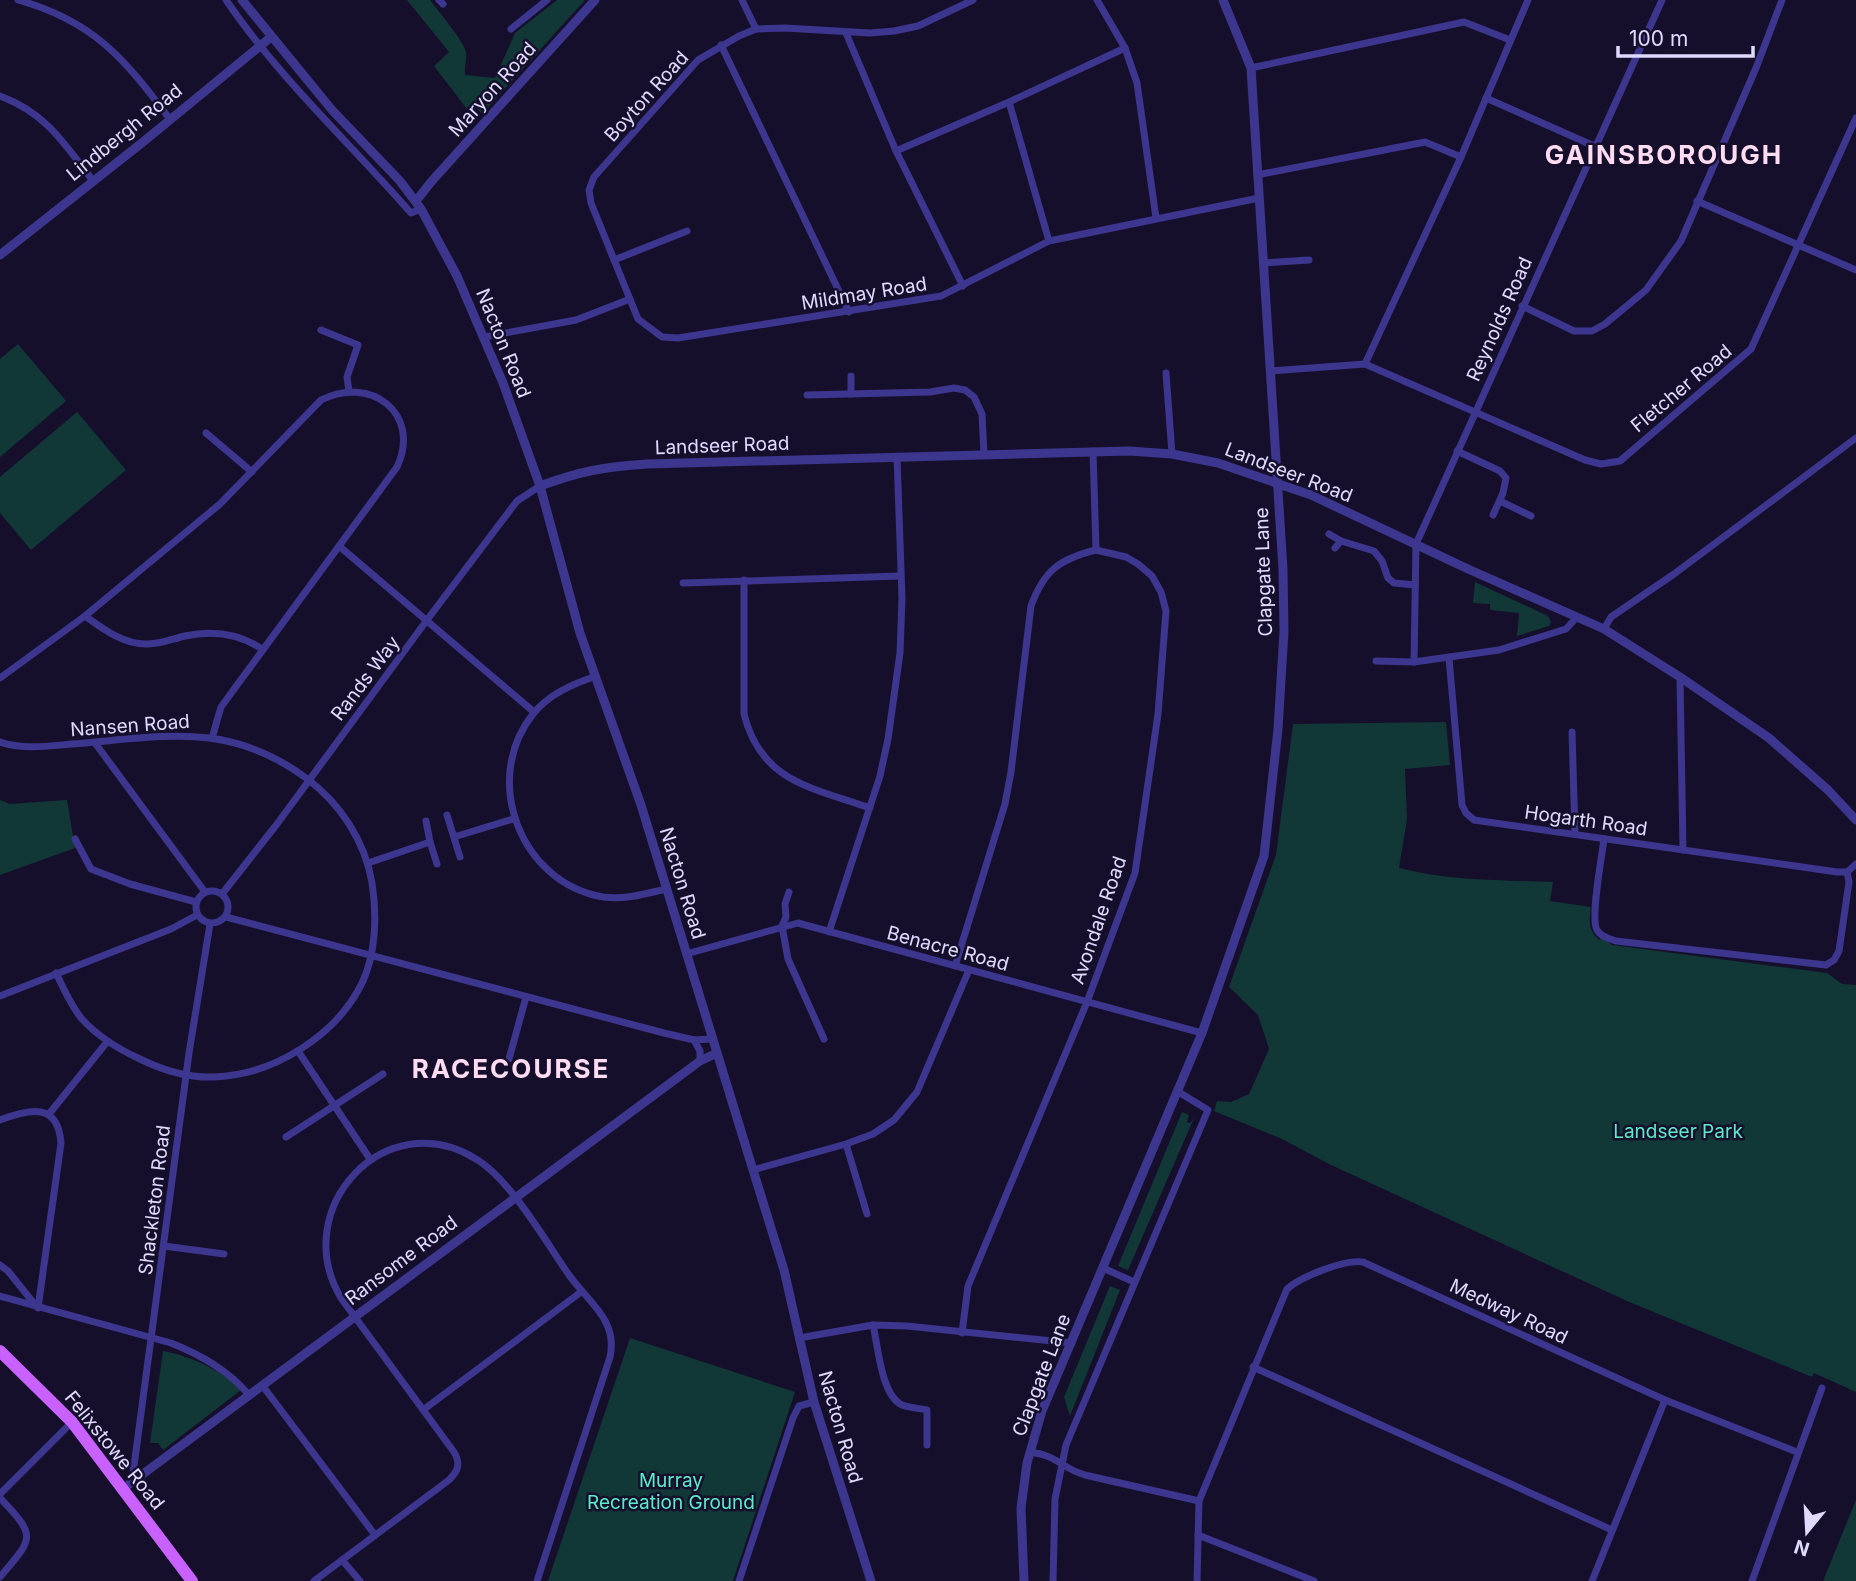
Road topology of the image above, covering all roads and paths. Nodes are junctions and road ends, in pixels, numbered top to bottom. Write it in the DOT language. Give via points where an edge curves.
graph roads {
  1 [pos="18,0"];
  2 [pos="226,0"];
  3 [pos="242,0"];
  4 [pos="547,0"];
  5 [pos="595,0"];
  6 [pos="742,0"];
  7 [pos="973,0"];
  8 [pos="1097,0"];
  9 [pos="1223,0"];
  10 [pos="1528,0"];
  11 [pos="1662,0"];
  12 [pos="1782,0"];
  13 [pos="511,29"];
  14 [pos="756,29"];
  15 [pos="846,33"];
  16 [pos="271,37"];
  17 [pos="1510,40"];
  18 [pos="721,45"];
  19 [pos="260,46"];
  20 [pos="1125,48"];
  21 [pos="1251,68"];
  22 [pos="0,96"];
  23 [pos="1486,99"];
  24 [pos="1009,102"];
  25 [pos="1856,117"];
  26 [pos="169,118"];
  27 [pos="1594,146"];
  28 [pos="896,151"];
  29 [pos="1461,157"];
  30 [pos="1257,175"];
  31 [pos="93,181"];
  32 [pos="1259,198"];
  33 [pos="1697,201"];
  34 [pos="419,205"];
  35 [pos="1156,218"];
  36 [pos="687,231"];
  37 [pos="1049,241"];
  38 [pos="1798,245"];
  39 [pos="0,255"];
  40 [pos="614,260"];
  41 [pos="1309,260"];
  42 [pos="1263,263"];
  43 [pos="1856,270"];
  44 [pos="963,286"];
  45 [pos="630,299"];
  46 [pos="1522,306"];
  47 [pos="849,312"];
  48 [pos="321,331"];
  49 [pos="484,337"];
  50 [pos="1366,364"];
  51 [pos="1270,370"];
  52 [pos="1166,373"];
  53 [pos="851,376"];
  54 [pos="349,391"];
  55 [pos="851,394"];
  56 [pos="807,395"];
  57 [pos="1474,411"];
  58 [pos="206,433"];
  59 [pos="1856,438"];
  60 [pos="1093,451"];
  61 [pos="1457,451"];
  62 [pos="1172,454"];
  63 [pos="984,455"];
  64 [pos="897,457"];
  65 [pos="251,472"];
  66 [pos="1276,482"];
  67 [pos="540,486"];
  68 [pos="1500,500"];
  69 [pos="1493,515"];
  70 [pos="1531,516"];
  71 [pos="1329,534"];
  72 [pos="1416,544"];
  73 [pos="339,546"];
  74 [pos="1096,550"];
  75 [pos="900,576"];
  76 [pos="744,580"];
  77 [pos="682,583"];
  78 [pos="1415,585"];
  79 [pos="85,615"];
  80 [pos="1577,617"];
  81 [pos="427,620"];
  82 [pos="1604,629"];
  83 [pos="262,649"];
  84 [pos="1449,658"];
  85 [pos="1376,660"];
  86 [pos="1414,662"];
  87 [pos="596,676"];
  88 [pos="1680,677"];
  89 [pos="0,678"];
  90 [pos="534,712"];
  91 [pos="1572,732"];
  92 [pos="212,738"];
  93 [pos="0,742"];
  94 [pos="95,743"];
  95 [pos="308,779"];
  96 [pos="870,808"];
  97 [pos="447,815"];
  98 [pos="513,819"];
  99 [pos="1856,820"];
  100 [pos="426,821"];
  101 [pos="1575,834"];
  102 [pos="454,837"];
  103 [pos="75,839"];
  104 [pos="1604,839"];
  105 [pos="430,842"];
  106 [pos="1683,850"];
  107 [pos="460,857"];
  108 [pos="368,863"];
  109 [pos="437,864"];
  110 [pos="1856,864"];
  111 [pos="1847,872"];
  112 [pos="666,889"];
  113 [pos="205,892"];
  114 [pos="789,892"];
  115 [pos="222,894"];
  116 [pos="196,902"];
  117 [pos="197,915"];
  118 [pos="226,917"];
  119 [pos="211,924"];
  120 [pos="782,926"];
  121 [pos="829,932"];
  122 [pos="686,954"];
  123 [pos="372,955"];
  124 [pos="955,966"];
  125 [pos="969,970"];
  126 [pos="56,973"];
  127 [pos="0,996"];
  128 [pos="526,997"];
  129 [pos="1087,1002"];
  130 [pos="1202,1033"];
  131 [pos="712,1039"];
  132 [pos="824,1039"];
  133 [pos="694,1040"];
  134 [pos="107,1042"];
  135 [pos="298,1051"];
  136 [pos="717,1053"];
  137 [pos="509,1059"];
  138 [pos="701,1061"];
  139 [pos="383,1074"];
  140 [pos="186,1075"];
  141 [pos="1177,1091"];
  142 [pos="334,1106"];
  143 [pos="49,1114"];
  144 [pos="0,1120"];
  145 [pos="286,1137"];
  146 [pos="846,1144"];
  147 [pos="370,1159"];
  148 [pos="753,1170"];
  149 [pos="514,1198"];
  150 [pos="867,1214"];
  151 [pos="164,1246"];
  152 [pos="224,1254"];
  153 [pos="0,1265"];
  154 [pos="1103,1268"];
  155 [pos="1134,1282"];
  156 [pos="581,1292"];
  157 [pos="0,1296"];
  158 [pos="38,1308"];
  159 [pos="355,1316"];
  160 [pos="873,1325"];
  161 [pos="962,1332"];
  162 [pos="152,1338"];
  163 [pos="799,1338"];
  164 [pos="1072,1343"];
  165 [pos="0,1351"];
  166 [pos="1253,1367"];
  167 [pos="262,1385"];
  168 [pos="1822,1388"];
  169 [pos="250,1395"];
  170 [pos="1665,1400"];
  171 [pos="814,1402"];
  172 [pos="423,1410"];
  173 [pos="72,1422"];
  174 [pos="928,1445"];
  175 [pos="1030,1452"];
  176 [pos="1797,1452"];
  177 [pos="1061,1464"];
  178 [pos="128,1484"];
  179 [pos="0,1496"];
  180 [pos="1199,1501"];
  181 [pos="1612,1530"];
  182 [pos="375,1535"];
  183 [pos="1198,1535"];
  184 [pos="342,1560"];
  185 [pos="0,1577"];
  186 [pos="192,1581"];
  187 [pos="314,1581"];
  188 [pos="360,1581"];
  189 [pos="537,1581"];
  190 [pos="739,1581"];
  191 [pos="871,1581"];
  192 [pos="1024,1581"];
  193 [pos="1053,1581"];
  194 [pos="1197,1581"];
  195 [pos="1314,1581"];
  196 [pos="1592,1581"];
  197 [pos="1752,1581"];
  1 -- 26 [label="street" via="49,9 104,41"];
  2 -- 19 [label="street"];
  3 -- 16 [label="street, Nacton Road"];
  4 -- 13 [label="street"];
  5 -- 34 [label="street, Maryon Road" via="431,182"];
  6 -- 14 [label="street"];
  7 -- 15 [label="street, Boyton Road" via="918,26"];
  8 -- 20 [label="street"];
  9 -- 21 [label="street, Clapgate Lane"];
  10 -- 17 [label="street"];
  11 -- 27 [label="street, Reynolds Road"];
  12 -- 33 [label="street"];
  14 -- 15 [label="street, Boyton Road"];
  14 -- 18 [label="street, Boyton Road"];
  15 -- 28 [label="street"];
  16 -- 19 [label="street, Lindbergh Road"];
  16 -- 34 [label="street, Nacton Road"];
  17 -- 21 [label="street" via="1464,22"];
  17 -- 23 [label="street"];
  18 -- 40 [label="street, Boyton Road" via="698,60 594,177 589,190 592,204"];
  18 -- 47 [label="street"];
  19 -- 26 [label="street, Lindbergh Road"];
  19 -- 34 [label="street" via="411,213"];
  20 -- 24 [label="street"];
  20 -- 35 [label="street" via="1137,83"];
  21 -- 30 [label="street, Clapgate Lane"];
  22 -- 31 [label="street" via="35,112"];
  23 -- 27 [label="street"];
  23 -- 29 [label="street"];
  24 -- 28 [label="street"];
  24 -- 37 [label="street"];
  25 -- 38 [label="street, Fletcher Road"];
  26 -- 31 [label="street, Lindbergh Road"];
  27 -- 46 [label="street, Reynolds Road"];
  28 -- 44 [label="street"];
  29 -- 30 [label="street" via="1425,142"];
  29 -- 50 [label="street"];
  30 -- 32 [label="street, Clapgate Lane"];
  31 -- 39 [label="street, Lindbergh Road"];
  32 -- 35 [label="street, Mildmay Road"];
  32 -- 42 [label="street, Clapgate Lane"];
  33 -- 38 [label="street"];
  33 -- 46 [label="street" via="1681,241 1646,290 1605,324 1592,331 1574,331"];
  34 -- 49 [label="street, Nacton Road"];
  35 -- 37 [label="street, Mildmay Road"];
  36 -- 40 [label="street"];
  37 -- 44 [label="street, Mildmay Road"];
  38 -- 43 [label="street"];
  38 -- 57 [label="street, Fletcher Road" via="1751,349 1620,461 1601,464 1585,460"];
  40 -- 45 [label="street, Boyton Road"];
  41 -- 42 [label="street"];
  42 -- 51 [label="street, Clapgate Lane"];
  44 -- 47 [label="street, Mildmay Road" via="941,296"];
  45 -- 47 [label="street, Mildmay Road" via="638,320 670,338"];
  45 -- 49 [label="street" via="576,320"];
  46 -- 57 [label="street, Reynolds Road"];
  48 -- 54 [label="street" via="358,345 347,377"];
  49 -- 67 [label="street, Nacton Road"];
  50 -- 51 [label="street"];
  50 -- 57 [label="street, Fletcher Road"];
  51 -- 66 [label="street, Clapgate Lane"];
  52 -- 62 [label="street"];
  53 -- 55 [label="street"];
  54 -- 65 [label="street" via="321,400"];
  54 -- 73 [label="street" via="390,406 403,435 397,467"];
  55 -- 56 [label="street"];
  55 -- 63 [label="street" via="965,390 980,406"];
  57 -- 61 [label="street, Reynolds Road"];
  58 -- 65 [label="street"];
  59 -- 82 [label="street" via="1611,617"];
  60 -- 62 [label="street, Landseer Road"];
  60 -- 63 [label="street, Landseer Road"];
  60 -- 74 [label="street"];
  61 -- 68 [label="street" via="1500,471 1506,485"];
  61 -- 72 [label="street, Reynolds Road"];
  62 -- 66 [label="street, Landseer Road"];
  63 -- 64 [label="street, Landseer Road"];
  64 -- 67 [label="street, Landseer Road" via="604,467"];
  64 -- 75 [label="street"];
  65 -- 79 [label="street" via="220,504"];
  66 -- 72 [label="street, Landseer Road"];
  66 -- 130 [label="street, Clapgate Lane" via="1284,632 1264,856"];
  67 -- 81 [label="street, Rands Way" via="517,501"];
  67 -- 87 [label="street, Nacton Road" via="562,574"];
  68 -- 69 [label="street"];
  68 -- 70 [label="street"];
  71 -- 78 [label="street" via="1338,545 1374,551 1394,583"];
  72 -- 78 [label="street, Reynolds Road"];
  72 -- 80 [label="street, Landseer Road"];
  73 -- 81 [label="street"];
  73 -- 83 [label="street"];
  74 -- 124 [label="street" via="1076,555 1048,572 1031,606 1005,804"];
  74 -- 129 [label="street, Avondale Road" via="1126,557 1152,576 1166,611 1158,714 1135,873"];
  75 -- 76 [label="street"];
  75 -- 96 [label="street" via="902,623 895,689"];
  76 -- 77 [label="street"];
  76 -- 96 [label="street" via="744,714 748,732 773,767 790,778"];
  78 -- 86 [label="street, Reynolds Road"];
  79 -- 83 [label="street" via="128,641 146,644 206,633 229,634"];
  79 -- 89 [label="street"];
  80 -- 82 [label="street, Landseer Road"];
  80 -- 84 [label="street" via="1566,629 1545,636"];
  81 -- 90 [label="street"];
  81 -- 95 [label="street, Rands Way"];
  82 -- 88 [label="street, Landseer Road"];
  83 -- 92 [label="street" via="221,707"];
  84 -- 86 [label="street"];
  84 -- 101 [label="street, Hogarth Road" via="1458,780 1466,813 1475,820"];
  85 -- 86 [label="street"];
  87 -- 90 [label="street" via="559,691"];
  87 -- 112 [label="street, Nacton Road"];
  88 -- 99 [label="street, Landseer Road" via="1769,738"];
  88 -- 106 [label="street"];
  90 -- 98 [label="street" via="512,760 509,803"];
  91 -- 101 [label="street"];
  92 -- 94 [label="street, Nansen Road" via="183,735"];
  92 -- 95 [label="street, Nansen Road" via="264,753"];
  93 -- 94 [label="street, Nansen Road" via="21,747"];
  94 -- 113 [label="street"];
  95 -- 108 [label="street, Nansen Road" via="346,818"];
  95 -- 115 [label="street, Rands Way"];
  96 -- 121 [label="street"];
  97 -- 102 [label="street"];
  98 -- 102 [label="street"];
  98 -- 112 [label="street" via="539,862 576,888 620,898"];
  100 -- 105 [label="street"];
  101 -- 104 [label="street, Hogarth Road"];
  102 -- 107 [label="street"];
  103 -- 116 [label="street" via="91,869"];
  104 -- 106 [label="street, Hogarth Road"];
  104 -- 111 [label="street" via="1596,929 1616,941 1826,965 1839,951"];
  105 -- 108 [label="street"];
  105 -- 109 [label="street"];
  106 -- 111 [label="street, Hogarth Road"];
  108 -- 123 [label="street, Nansen Road" via="374,899"];
  110 -- 111 [label="street"];
  112 -- 122 [label="street, Nacton Road"];
  113 -- 115 [label="street"];
  113 -- 116 [label="street"];
  114 -- 120 [label="street"];
  115 -- 118 [label="street" via="227,902"];
  116 -- 117 [label="street"];
  117 -- 119 [label="street"];
  117 -- 126 [label="street"];
  118 -- 119 [label="street"];
  118 -- 123 [label="street"];
  119 -- 140 [label="street, Shackleton Road"];
  120 -- 121 [label="street, Benacre Road" via="797,923"];
  120 -- 122 [label="street, Benacre Road"];
  120 -- 132 [label="street" via="789,960"];
  121 -- 124 [label="street, Benacre Road"];
  122 -- 131 [label="street, Nacton Road"];
  123 -- 128 [label="street"];
  123 -- 135 [label="street" via="351,1001"];
  124 -- 125 [label="street, Benacre Road"];
  125 -- 129 [label="street, Benacre Road"];
  125 -- 146 [label="street" via="917,1092 894,1120"];
  126 -- 127 [label="street"];
  126 -- 134 [label="street" via="82,1018"];
  128 -- 133 [label="street"];
  128 -- 137 [label="street"];
  129 -- 130 [label="street, Benacre Road"];
  129 -- 161 [label="street, Avondale Road" via="968,1286"];
  130 -- 141 [label="street, Clapgate Lane"];
  131 -- 133 [label="street"];
  131 -- 136 [label="street, Nacton Road"];
  133 -- 138 [label="street"];
  134 -- 140 [label="street" via="154,1066"];
  134 -- 143 [label="street"];
  135 -- 140 [label="street" via="237,1074"];
  135 -- 142 [label="street"];
  136 -- 138 [label="street, Ransome Road"];
  136 -- 148 [label="street, Nacton Road"];
  138 -- 149 [label="street, Ransome Road"];
  139 -- 142 [label="street"];
  140 -- 151 [label="street, Shackleton Road"];
  141 -- 154 [label="street, Clapgate Lane"];
  141 -- 155 [label="street" via="1208,1110"];
  142 -- 145 [label="street"];
  142 -- 147 [label="street"];
  143 -- 144 [label="street" via="23,1112"];
  143 -- 158 [label="street" via="60,1130 61,1143"];
  146 -- 148 [label="street"];
  146 -- 150 [label="street"];
  147 -- 149 [label="street" via="414,1144 453,1148 476,1158"];
  147 -- 159 [label="street" via="336,1198 326,1227 331,1281"];
  148 -- 163 [label="street, Nacton Road"];
  149 -- 156 [label="street"];
  149 -- 159 [label="street, Ransome Road"];
  151 -- 152 [label="street"];
  151 -- 162 [label="street, Shackleton Road"];
  153 -- 158 [label="street"];
  154 -- 155 [label="street"];
  154 -- 164 [label="street, Clapgate Lane"];
  155 -- 177 [label="street"];
  156 -- 172 [label="street"];
  156 -- 189 [label="street" via="608,1323 613,1343"];
  157 -- 158 [label="street"];
  158 -- 162 [label="street"];
  159 -- 167 [label="street, Ransome Road"];
  159 -- 172 [label="street"];
  160 -- 161 [label="street"];
  160 -- 163 [label="street"];
  160 -- 174 [label="street" via="885,1384 892,1396 901,1405 928,1410"];
  161 -- 164 [label="street"];
  162 -- 169 [label="street" via="203,1357"];
  162 -- 178 [label="street, Shackleton Road"];
  163 -- 171 [label="street, Nacton Road"];
  164 -- 175 [label="street, Clapgate Lane" via="1042,1411"];
  165 -- 173 [label="main road, Felixstowe Road"];
  166 -- 170 [label="street, Medway Road" via="1287,1289 1356,1261"];
  166 -- 180 [label="street, Medway Road"];
  166 -- 181 [label="street"];
  167 -- 169 [label="street, Ransome Road"];
  167 -- 182 [label="street"];
  168 -- 176 [label="street"];
  169 -- 178 [label="street, Ransome Road"];
  170 -- 176 [label="street, Medway Road"];
  170 -- 181 [label="street"];
  171 -- 190 [label="street" via="799,1406 793,1418"];
  171 -- 191 [label="street, Nacton Road"];
  172 -- 182 [label="street" via="458,1459 457,1472"];
  173 -- 178 [label="main road, Felixstowe Road"];
  173 -- 179 [label="street"];
  175 -- 177 [label="street" via="1046,1454"];
  175 -- 192 [label="street, Clapgate Lane" via="1021,1508"];
  176 -- 197 [label="street"];
  177 -- 180 [label="street" via="1085,1475"];
  177 -- 193 [label="street" via="1055,1499"];
  178 -- 186 [label="main road, Felixstowe Road"];
  179 -- 185 [label="street" via="24,1524 28,1538"];
  180 -- 183 [label="street"];
  181 -- 196 [label="street"];
  182 -- 184 [label="street"];
  183 -- 194 [label="street"];
  183 -- 195 [label="street"];
  184 -- 187 [label="street"];
  184 -- 188 [label="street"];
}
